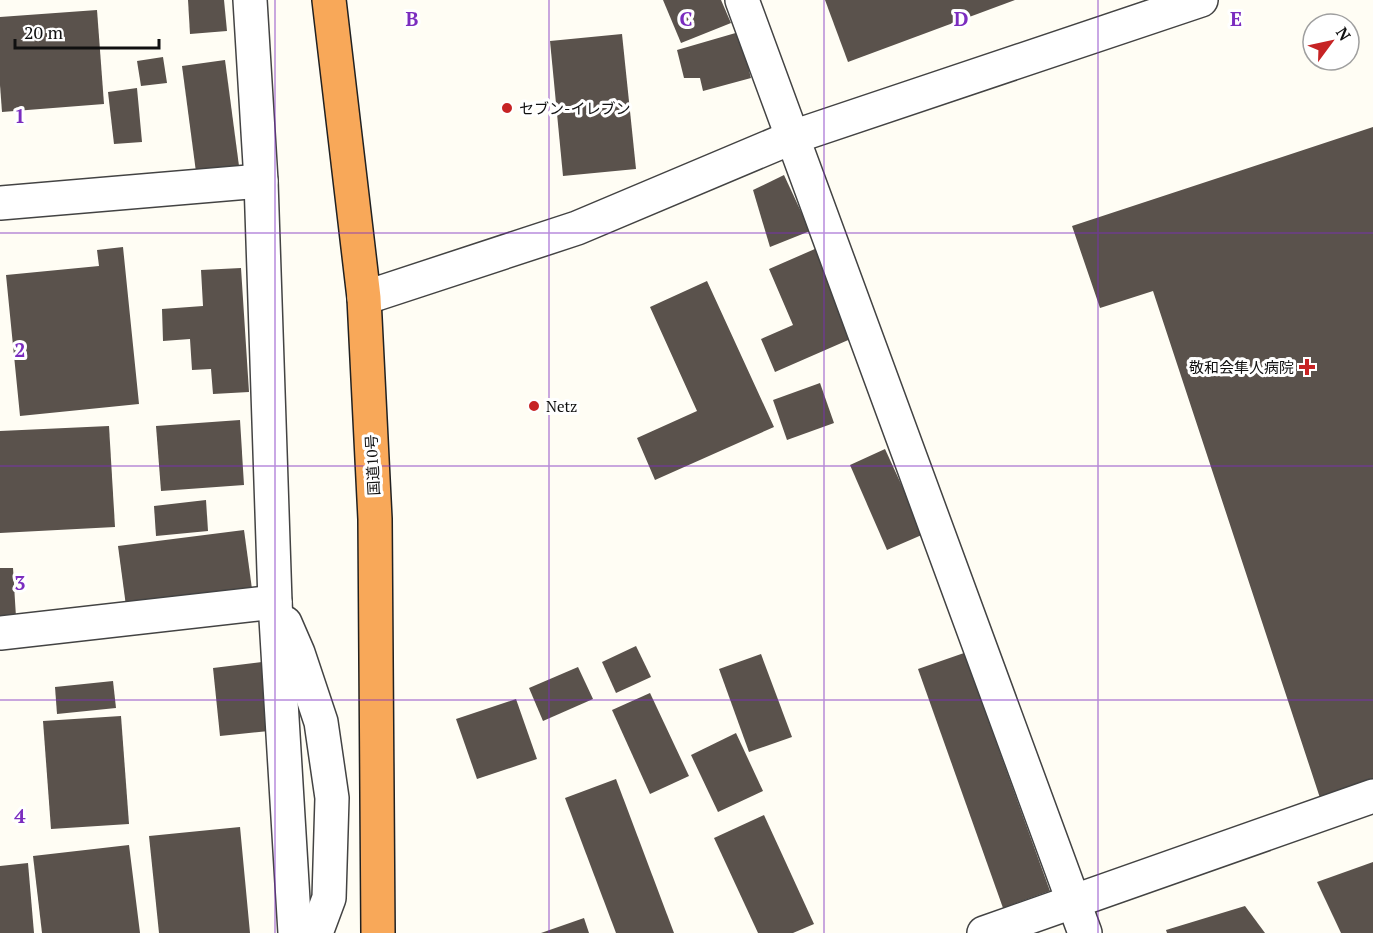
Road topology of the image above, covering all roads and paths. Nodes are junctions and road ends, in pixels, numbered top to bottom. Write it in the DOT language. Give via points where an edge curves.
graph roads {
  1 [pos="250,0"];
  2 [pos="329,0"];
  3 [pos="742,0"];
  4 [pos="1201,0"];
  5 [pos="793,137"];
  6 [pos="261,182"];
  7 [pos="0,203"];
  8 [pos="364,298"];
  9 [pos="275,602"];
  10 [pos="0,633"];
  11 [pos="1373,796"];
  12 [pos="332,798"];
  13 [pos="378,803"];
  14 [pos="1073,902"];
  15 [pos="295,933"];
  16 [pos="316,933"];
  17 [pos="378,933"];
  18 [pos="984,933"];
  19 [pos="1085,933"];
  1 -- 6 [label="street"];
  2 -- 8 [label="highway, 国道10号"];
  3 -- 5 [label="street"];
  4 -- 5 [label="street"];
  5 -- 8 [label="street" via="577,228"];
  5 -- 14 [label="street"];
  6 -- 7 [label="street"];
  6 -- 9 [label="street"];
  8 -- 13 [label="highway, 国道10号" via="375,519"];
  9 -- 10 [label="street"];
  9 -- 12 [label="street" via="298,652 321,722"];
  9 -- 15 [label="street"];
  11 -- 14 [label="street"];
  12 -- 13 [label="street"];
  12 -- 16 [label="street" via="329,898"];
  13 -- 17 [label="highway, 国道10号"];
  14 -- 18 [label="street"];
  14 -- 19 [label="street"];
}
